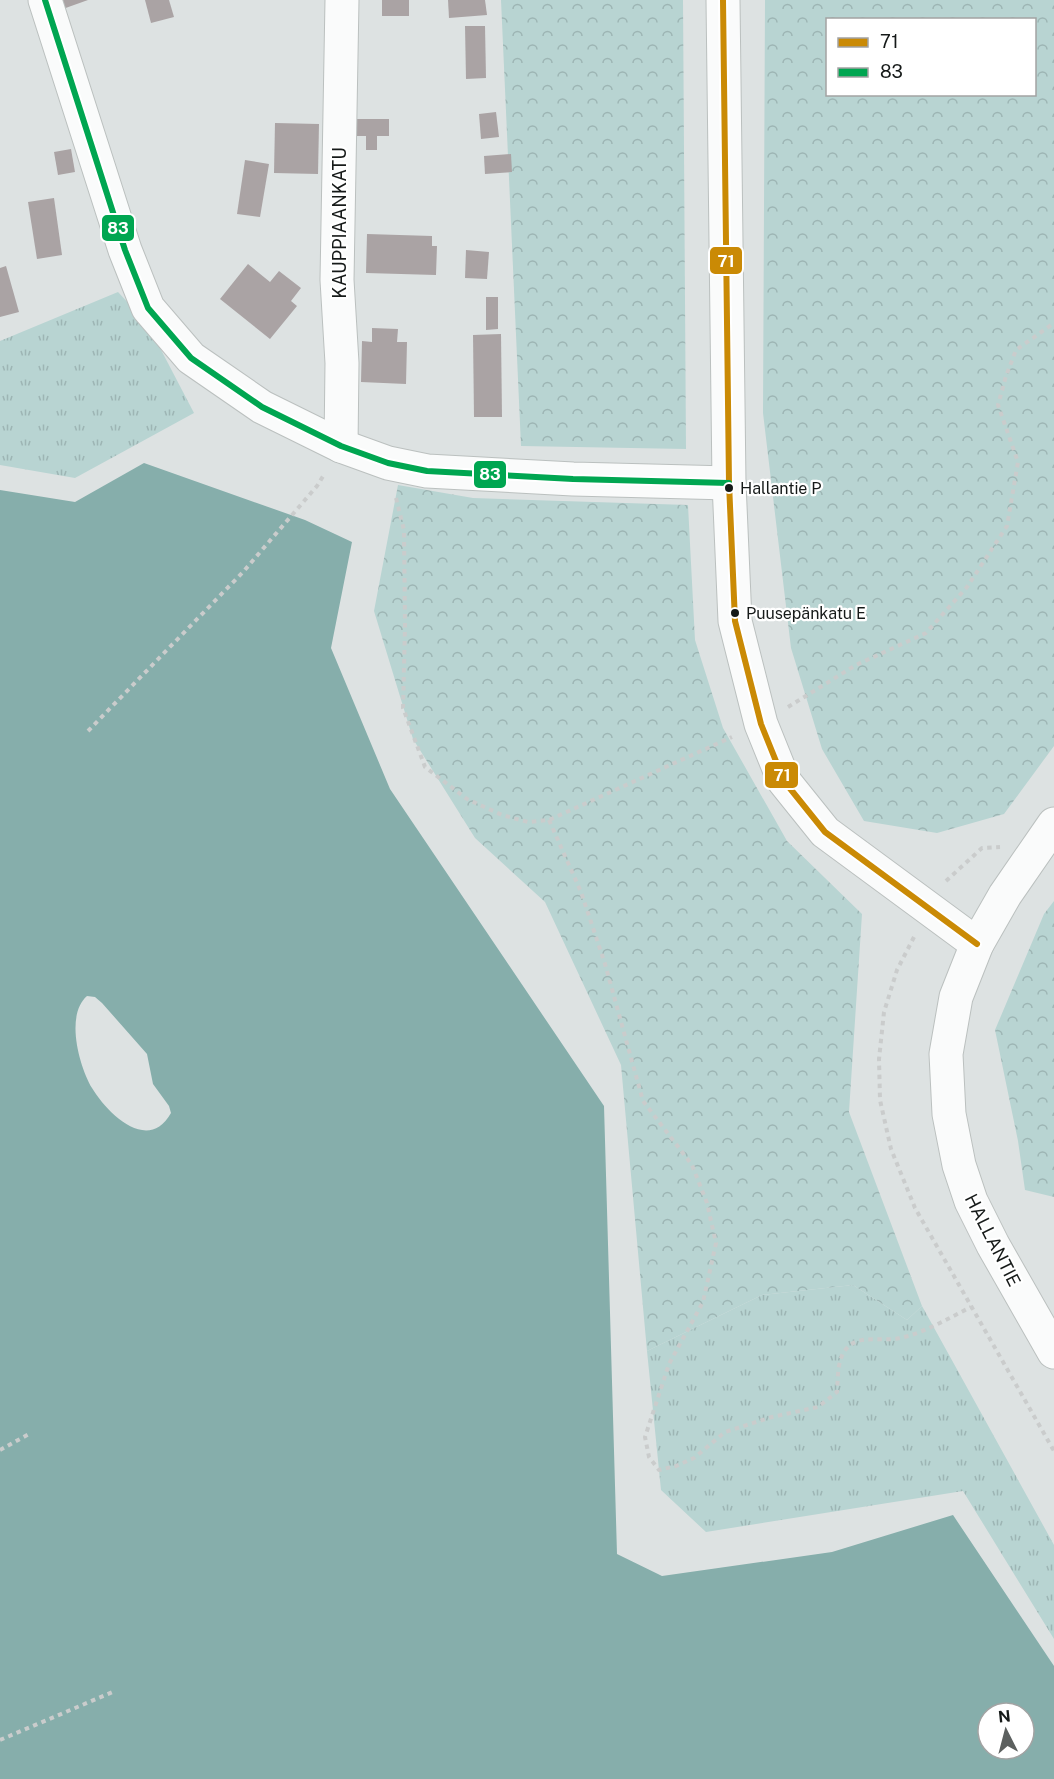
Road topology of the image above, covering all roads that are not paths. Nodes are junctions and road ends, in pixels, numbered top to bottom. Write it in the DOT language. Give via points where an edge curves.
graph roads {
  1 [pos="45,0"];
  2 [pos="342,0"];
  3 [pos="723,0"];
  4 [pos="340,446"];
  5 [pos="729,483"];
  6 [pos="1054,824"];
  7 [pos="977,944"];
  8 [pos="1054,1352"];
  1 -- 4 [label="street" via="125,250 148,308 191,358 262,407"];
  2 -- 4 [label="street, KAUPPIAANKATU" via="337,280 342,363"];
  3 -- 5 [label="street"];
  4 -- 5 [label="street" via="388,463 427,471"];
  5 -- 7 [label="street" via="735,621 761,724 784,781 825,832"];
  6 -- 7 [label="street, HALLANTIE"];
  7 -- 8 [label="street, HALLANTIE" via="956,997 946,1054 949,1114 971,1201"];
}
